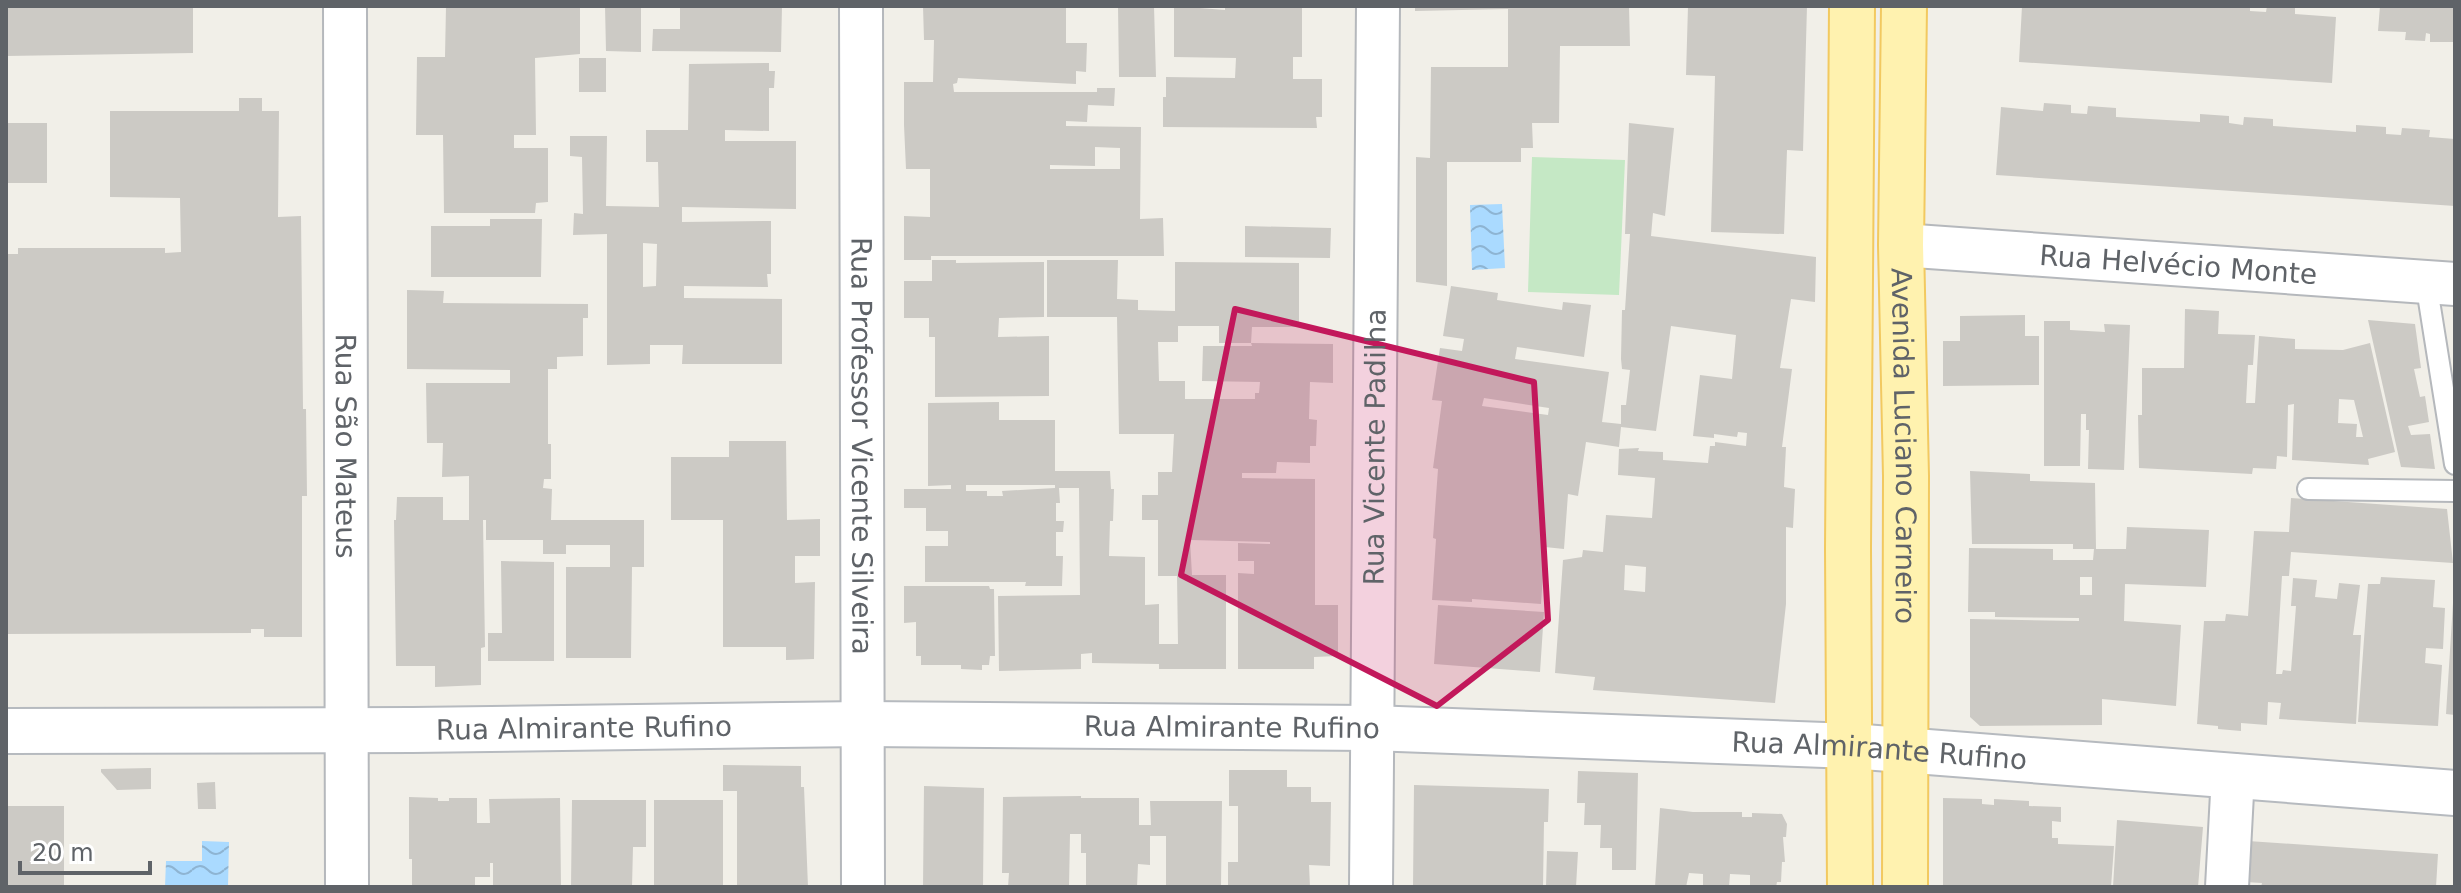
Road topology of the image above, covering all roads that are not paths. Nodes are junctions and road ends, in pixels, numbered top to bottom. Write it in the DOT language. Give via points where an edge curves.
graph roads {
  1 [pos="345,6"];
  2 [pos="861,6"];
  3 [pos="1378,6"];
  4 [pos="1852,6"];
  5 [pos="1904,6"];
  6 [pos="1901,245"];
  7 [pos="2440,283"];
  8 [pos="2455,464"];
  9 [pos="2308,489"];
  10 [pos="2455,491"];
  11 [pos="864,724"];
  12 [pos="1371,728"];
  13 [pos="347,730"];
  14 [pos="6,731"];
  15 [pos="1851,746"];
  16 [pos="1906,750"];
  17 [pos="2233,775"];
  18 [pos="2455,793"];
  19 [pos="347,887"];
  20 [pos="863,887"];
  21 [pos="1371,887"];
  22 [pos="1850,887"];
  23 [pos="1905,887"];
  24 [pos="2227,887"];
  1 -- 13 [label="street, Rua São Mateus"];
  2 -- 11 [label="street, Rua Professor Vicente Silveira"];
  3 -- 12 [label="street, Rua Vicente Padilha"];
  4 -- 15 [label="main road, Avenida Luciano Carneiro"];
  5 -- 6 [label="main road, Avenida Luciano Carneiro"];
  6 -- 7 [label="street, Rua Helvécio Monte"];
  6 -- 16 [label="main road, Avenida Luciano Carneiro"];
  7 -- 8 [label="lane"];
  9 -- 10 [label="lane"];
  11 -- 12 [label="street, Rua Almirante Rufino"];
  11 -- 13 [label="street, Rua Almirante Rufino"];
  11 -- 20 [label="street, Rua Professor Vicente Silveira"];
  12 -- 15 [label="street, Rua Almirante Rufino"];
  12 -- 21 [label="street, Rua Vicente Padilha"];
  13 -- 14 [label="street, Rua Almirante Rufino"];
  13 -- 19 [label="street, Rua São Mateus"];
  15 -- 16 [label="street, Rua Almirante Rufino"];
  15 -- 22 [label="main road, Avenida Luciano Carneiro"];
  16 -- 17 [label="street, Rua Almirante Rufino"];
  16 -- 23 [label="main road, Avenida Luciano Carneiro"];
  17 -- 18 [label="street, Rua Almirante Rufino"];
  17 -- 24 [label="street"];
}
